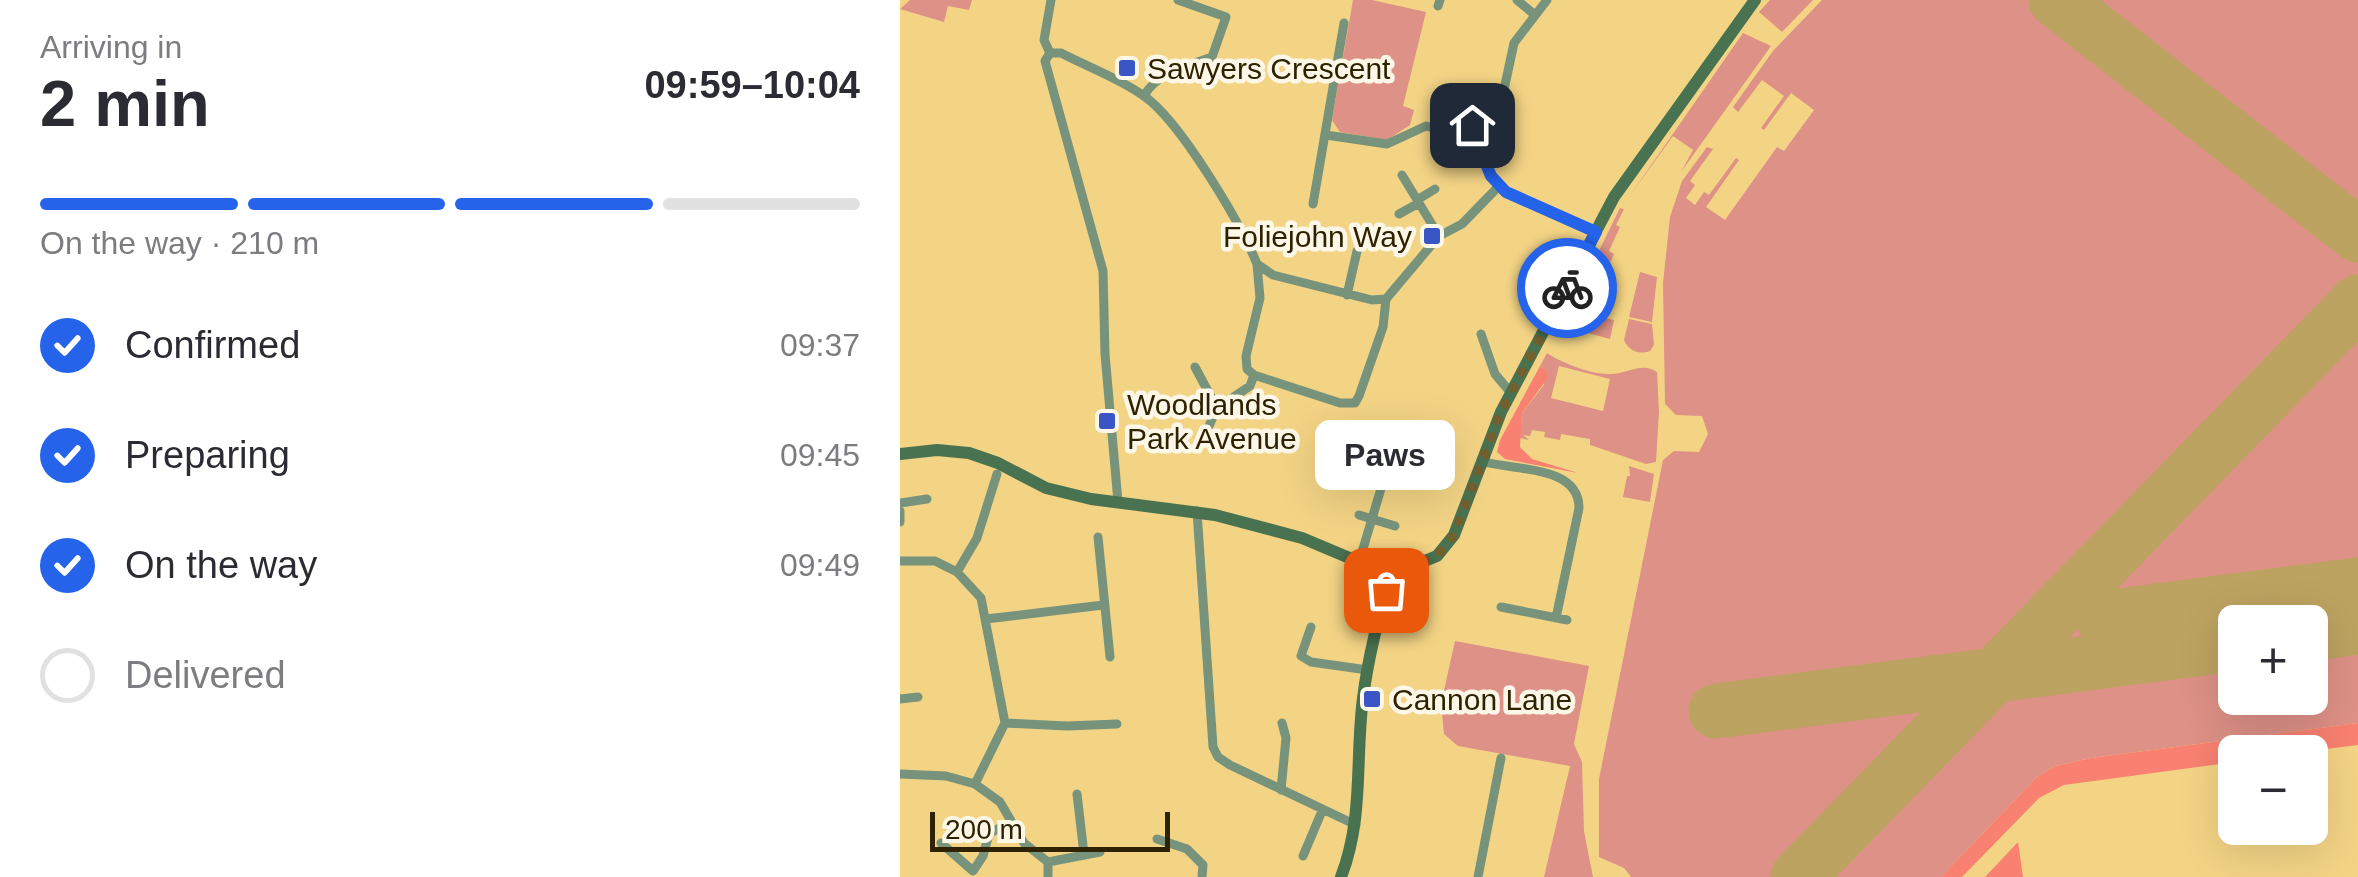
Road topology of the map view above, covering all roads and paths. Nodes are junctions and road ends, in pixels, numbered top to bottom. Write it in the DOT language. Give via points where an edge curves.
graph roads {
  1 [pos="1051,0"];
  2 [pos="1517,0"];
  3 [pos="1547,0"];
  4 [pos="1756,0"];
  5 [pos="1177,2"];
  6 [pos="1535,14"];
  7 [pos="1344,23"];
  8 [pos="1327,32"];
  9 [pos="1342,36"];
  10 [pos="1048,57"];
  11 [pos="1144,96"];
  12 [pos="1486,129"];
  13 [pos="1326,135"];
  14 [pos="1461,135"];
  15 [pos="1482,154"];
  16 [pos="1402,175"];
  17 [pos="1499,186"];
  18 [pos="1304,190"];
  19 [pos="1434,190"];
  20 [pos="1315,192"];
  21 [pos="1418,201"];
  22 [pos="1313,204"];
  23 [pos="1399,214"];
  24 [pos="1596,232"];
  25 [pos="1439,236"];
  26 [pos="1356,251"];
  27 [pos="1256,264"];
  28 [pos="1273,275"];
  29 [pos="1260,285"];
  30 [pos="1347,294"];
  31 [pos="1386,299"];
  32 [pos="1481,334"];
  33 [pos="1195,368"];
  34 [pos="1254,375"];
  35 [pos="1511,393"];
  36 [pos="1355,403"];
  37 [pos="1217,408"];
  38 [pos="1360,416"];
  39 [pos="1208,426"];
  40 [pos="900,454"];
  41 [pos="1480,460"];
  42 [pos="997,474"];
  43 [pos="1383,482"];
  44 [pos="927,499"];
  45 [pos="1118,502"];
  46 [pos="900,503"];
  47 [pos="900,512"];
  48 [pos="1197,512"];
  49 [pos="1359,515"];
  50 [pos="1372,520"];
  51 [pos="900,522"];
  52 [pos="1395,526"];
  53 [pos="1098,537"];
  54 [pos="900,561"];
  55 [pos="1359,562"];
  56 [pos="957,572"];
  57 [pos="1390,575"];
  58 [pos="1103,606"];
  59 [pos="1501,607"];
  60 [pos="986,619"];
  61 [pos="1310,627"];
  62 [pos="1110,657"];
  63 [pos="1368,670"];
  64 [pos="918,697"];
  65 [pos="900,699"];
  66 [pos="1006,723"];
  67 [pos="1282,723"];
  68 [pos="1116,724"];
  69 [pos="1501,758"];
  70 [pos="900,774"];
  71 [pos="974,784"];
  72 [pos="1281,790"];
  73 [pos="1077,794"];
  74 [pos="1322,810"];
  75 [pos="1011,821"];
  76 [pos="1356,825"];
  77 [pos="1157,839"];
  78 [pos="941,844"];
  79 [pos="1100,852"];
  80 [pos="1084,854"];
  81 [pos="1303,856"];
  82 [pos="1048,862"];
  83 [pos="1048,877"];
  84 [pos="1202,877"];
  85 [pos="1342,877"];
  86 [pos="1478,877"];
  1 -- 10 [label="street"];
  2 -- 6 [label="street"];
  3 -- 6 [label="street"];
  4 -- 24 [label="street" via="1614,196"];
  5 -- 11 [label="street" via="1226,18 1212,57 1164,76"];
  6 -- 12 [label="street" via="1514,42 1499,113"];
  7 -- 9 [label="street"];
  8 -- 9 [label="street"];
  9 -- 13 [label="street"];
  10 -- 11 [label="street" via="1061,53"];
  10 -- 45 [label="street" via="1103,270"];
  11 -- 27 [label="street" via="1196,157"];
  12 -- 14 [label="street" via="1472,125"];
  12 -- 15 [label="street" via="1490,142"];
  13 -- 14 [label="street" via="1387,144 1426,126"];
  13 -- 20 [label="street"];
  14 -- 15 [label="street" via="1467,152"];
  15 -- 17 [label="street"];
  16 -- 21 [label="street"];
  17 -- 24 [label="street"];
  17 -- 25 [label="street" via="1462,224"];
  18 -- 20 [label="street"];
  19 -- 21 [label="street"];
  20 -- 22 [label="street"];
  21 -- 23 [label="street"];
  21 -- 25 [label="street"];
  24 -- 35 [label="street"];
  25 -- 31 [label="street"];
  26 -- 30 [label="street"];
  27 -- 28 [label="street"];
  27 -- 29 [label="street"];
  28 -- 29 [label="street"];
  28 -- 30 [label="street"];
  29 -- 34 [label="street" via="1246,363"];
  30 -- 31 [label="street"];
  31 -- 36 [label="street"];
  32 -- 35 [label="street" via="1495,374"];
  33 -- 37 [label="street"];
  34 -- 36 [label="street"];
  34 -- 37 [label="street" via="1250,386"];
  35 -- 41 [label="street"];
  36 -- 38 [label="street"];
  37 -- 39 [label="street"];
  40 -- 45 [label="street" via="969,454 1046,488"];
  41 -- 57 [label="street" via="1454,535 1437,556"];
  41 -- 59 [label="street" via="1562,478 1576,491 1579,508 1562,619"];
  42 -- 56 [label="street" via="997,493"];
  43 -- 50 [label="street"];
  44 -- 46 [label="street"];
  45 -- 48 [label="street"];
  47 -- 51 [label="street"];
  48 -- 55 [label="street" via="1302,538"];
  48 -- 72 [label="street" via="1213,746 1230,765"];
  49 -- 50 [label="street"];
  50 -- 52 [label="street"];
  50 -- 55 [label="street"];
  53 -- 58 [label="street"];
  54 -- 56 [label="street" via="935,561"];
  55 -- 57 [label="street"];
  56 -- 60 [label="street" via="981,598"];
  57 -- 63 [label="street"];
  58 -- 60 [label="street"];
  58 -- 62 [label="street"];
  60 -- 66 [label="street"];
  61 -- 63 [label="street" via="1296,659"];
  63 -- 76 [label="street"];
  64 -- 65 [label="street"];
  66 -- 68 [label="street"];
  66 -- 71 [label="street"];
  67 -- 72 [label="street"];
  69 -- 86 [label="street"];
  70 -- 71 [label="street"];
  71 -- 75 [label="street" via="1000,802"];
  72 -- 74 [label="street"];
  73 -- 80 [label="street"];
  74 -- 76 [label="street"];
  74 -- 81 [label="street"];
  75 -- 78 [label="street" via="989,834 973,872"];
  75 -- 82 [label="street" via="1024,843"];
  76 -- 85 [label="street"];
  77 -- 84 [label="street" via="1187,849 1203,865"];
  79 -- 80 [label="street"];
  80 -- 82 [label="street"];
  82 -- 83 [label="street"];
}
